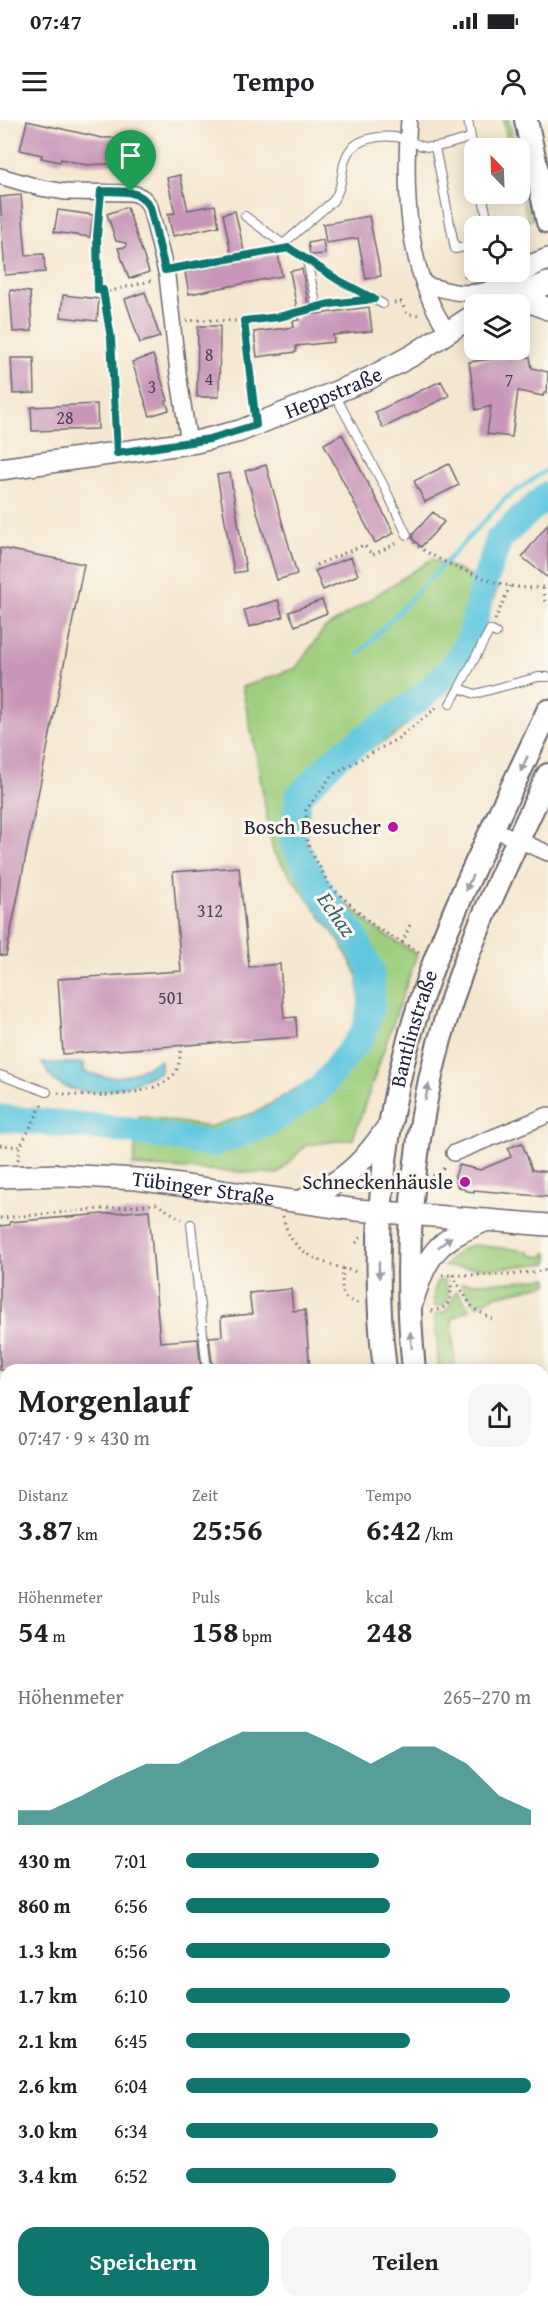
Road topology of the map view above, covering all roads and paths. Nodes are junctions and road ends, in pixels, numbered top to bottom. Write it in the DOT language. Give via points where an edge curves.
graph roads {
  1 [pos="409,120"];
  2 [pos="468,120"];
  3 [pos="526,120"];
  4 [pos="470,138"];
  5 [pos="407,140"];
  6 [pos="464,140"];
  7 [pos="435,147"];
  8 [pos="0,176"];
  9 [pos="101,191"];
  10 [pos="545,193"];
  11 [pos="245,216"];
  12 [pos="548,222"];
  13 [pos="286,246"];
  14 [pos="464,247"];
  15 [pos="548,259"];
  16 [pos="307,260"];
  17 [pos="166,273"];
  18 [pos="464,277"];
  19 [pos="460,279"];
  20 [pos="548,283"];
  21 [pos="424,284"];
  22 [pos="104,293"];
  23 [pos="464,294"];
  24 [pos="501,294"];
  25 [pos="513,294"];
  26 [pos="374,299"];
  27 [pos="530,303"];
  28 [pos="383,304"];
  29 [pos="317,308"];
  30 [pos="548,309"];
  31 [pos="435,311"];
  32 [pos="244,321"];
  33 [pos="173,322"];
  34 [pos="464,322"];
  35 [pos="448,332"];
  36 [pos="334,394"];
  37 [pos="256,425"];
  38 [pos="189,442"];
  39 [pos="117,453"];
  40 [pos="0,469"];
  41 [pos="407,535"];
  42 [pos="316,565"];
  43 [pos="510,586"];
  44 [pos="548,586"];
  45 [pos="543,588"];
  46 [pos="548,605"];
  47 [pos="493,632"];
  48 [pos="548,677"];
  49 [pos="459,688"];
  50 [pos="450,704"];
  51 [pos="548,711"];
  52 [pos="548,775"];
  53 [pos="493,829"];
  54 [pos="518,841"];
  55 [pos="548,853"];
  56 [pos="410,926"];
  57 [pos="402,942"];
  58 [pos="422,953"];
  59 [pos="182,1045"];
  60 [pos="0,1075"];
  61 [pos="47,1092"];
  62 [pos="44,1100"];
  63 [pos="548,1115"];
  64 [pos="391,1122"];
  65 [pos="0,1145"];
  66 [pos="21,1146"];
  67 [pos="454,1153"];
  68 [pos="17,1156"];
  69 [pos="0,1177"];
  70 [pos="431,1178"];
  71 [pos="300,1201"];
  72 [pos="380,1212"];
  73 [pos="410,1214"];
  74 [pos="282,1215"];
  75 [pos="0,1218"];
  76 [pos="488,1220"];
  77 [pos="191,1224"];
  78 [pos="548,1225"];
  79 [pos="343,1268"];
  80 [pos="548,1270"];
  81 [pos="357,1272"];
  82 [pos="440,1275"];
  83 [pos="452,1275"];
  84 [pos="363,1304"];
  85 [pos="420,1311"];
  86 [pos="492,1319"];
  87 [pos="206,1364"];
  88 [pos="385,1364"];
  89 [pos="415,1364"];
  1 -- 5 [label="street"];
  2 -- 4 [label="lane"];
  3 -- 10 [label="main road"];
  5 -- 7 [label="lane" via="420,147"];
  5 -- 13 [label="lane" via="380,137 354,146 344,164 342,186 333,201"];
  5 -- 21 [label="street" via="411,223"];
  6 -- 7 [label="lane"];
  7 -- 14 [label="lane" via="455,249"];
  8 -- 9 [label="street" via="66,192"];
  9 -- 17 [label="street" via="131,192 146,200"];
  9 -- 22 [label="path" via="97,260 98,290"];
  10 -- 12 [label="main road"];
  11 -- 13 [label="lane"];
  13 -- 16 [label="lane"];
  13 -- 17 [label="path"];
  15 -- 24 [label="street" via="535,264"];
  16 -- 26 [label="lane"];
  16 -- 29 [label="lane"];
  17 -- 22 [label="path"];
  17 -- 33 [label="street"];
  18 -- 19 [label="path"];
  20 -- 25 [label="street"];
  21 -- 23 [label="street"];
  21 -- 31 [label="street"];
  22 -- 39 [label="path" via="111,338"];
  26 -- 28 [label="lane"];
  26 -- 29 [label="path"];
  27 -- 30 [label="street"];
  28 -- 31 [label="path" via="401,302 405,312 413,315"];
  29 -- 32 [label="path"];
  31 -- 35 [label="street"];
  32 -- 33 [label="path"];
  32 -- 37 [label="path"];
  33 -- 38 [label="street"];
  34 -- 35 [label="street, Heppstraße"];
  35 -- 36 [label="street, Heppstraße" via="392,367"];
  36 -- 37 [label="street, Heppstraße"];
  36 -- 41 [label="lane"];
  37 -- 38 [label="street, Heppstraße" via="225,436"];
  38 -- 39 [label="street, Heppstraße"];
  39 -- 40 [label="street, Heppstraße"];
  41 -- 42 [label="path" via="372,555 364,545"];
  41 -- 43 [label="path" via="434,558"];
  43 -- 45 [label="path"];
  43 -- 47 [label="path"];
  44 -- 45 [label="path"];
  45 -- 46 [label="path"];
  47 -- 49 [label="lane"];
  48 -- 49 [label="lane" via="476,694"];
  49 -- 50 [label="lane"];
  49 -- 57 [label="path" via="397,739 332,775 306,810 308,843 329,885 375,927"];
  51 -- 53 [label="main road, Bantlinstraße, one-way"];
  52 -- 54 [label="main road, Bantlinstraße"];
  53 -- 54 [label="street"];
  53 -- 64 [label="main road, Bantlinstraße, one-way" via="420,1005"];
  54 -- 55 [label="street"];
  73 -- 54 [label="main road, Bantlinstraße, one-way" via="423,1113 443,1027 466,960"];
  56 -- 57 [label="path"];
  57 -- 58 [label="path"];
  59 -- 61 [label="path" via="176,1072 163,1084 80,1097"];
  60 -- 61 [label="lane"];
  62 -- 66 [label="path"];
  63 -- 67 [label="street"];
  64 -- 71 [label="street" via="355,1169 331,1187"];
  64 -- 72 [label="main road, Bantlinstraße"];
  65 -- 66 [label="path"];
  66 -- 68 [label="path"];
  67 -- 70 [label="path" via="446,1167"];
  69 -- 71 [label="street, Tübinger Straße" via="137,1179"];
  71 -- 72 [label="street, Tübinger Straße"];
  72 -- 73 [label="street, Tübinger Straße"];
  72 -- 88 [label="main road, Bantlinstraße, one-way"];
  73 -- 76 [label="street, Tübinger Straße"];
  73 -- 85 [label="main road, Bantlinstraße"];
  74 -- 79 [label="path" via="296,1245"];
  75 -- 77 [label="path" via="156,1204"];
  76 -- 78 [label="street, Tübinger Straße"];
  85 -- 76 [label="street, one-way" via="424,1266 435,1251 455,1235"];
  77 -- 87 [label="lane"];
  79 -- 81 [label="path"];
  79 -- 84 [label="path" via="346,1299"];
  80 -- 83 [label="path"];
  82 -- 83 [label="path"];
  83 -- 85 [label="path" via="449,1303 444,1308"];
  83 -- 86 [label="path" via="473,1308"];
  89 -- 85 [label="main road, Bantlinstraße, one-way"];
}
